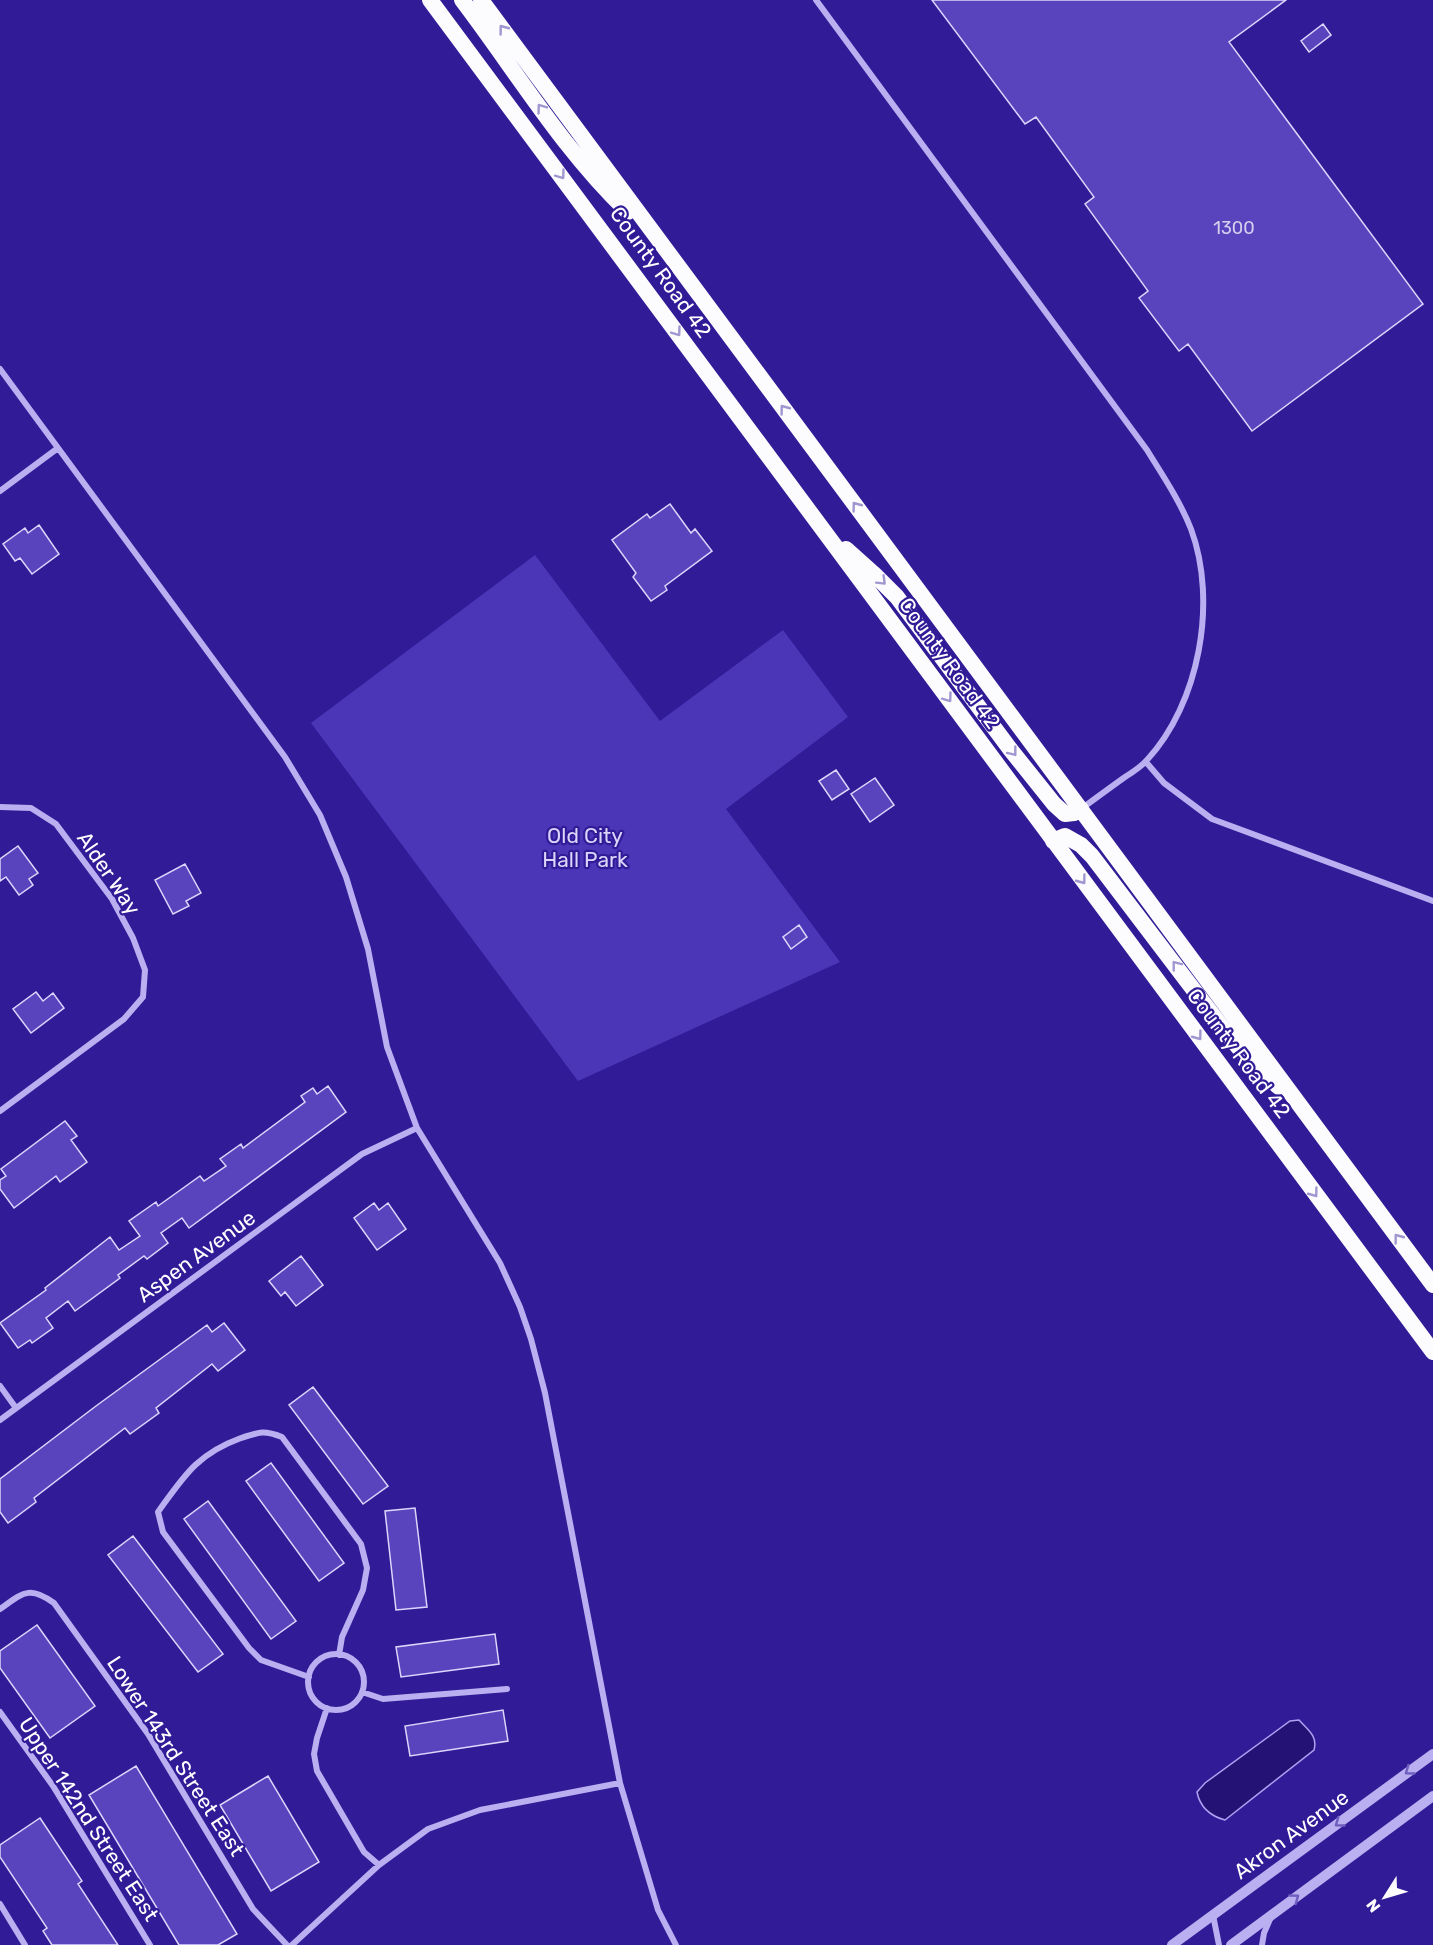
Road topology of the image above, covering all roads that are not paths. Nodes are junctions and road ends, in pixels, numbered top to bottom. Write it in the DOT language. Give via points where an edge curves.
graph roads {
  1 [pos="430,0"];
  2 [pos="462,0"];
  3 [pos="481,0"];
  4 [pos="816,0"];
  5 [pos="663,246"];
  6 [pos="0,369"];
  7 [pos="58,448"];
  8 [pos="0,491"];
  9 [pos="822,528"];
  10 [pos="1146,762"];
  11 [pos="0,807"];
  12 [pos="1081,809"];
  13 [pos="1053,841"];
  14 [pos="1433,901"];
  15 [pos="1298,1102"];
  16 [pos="0,1111"];
  17 [pos="417,1128"];
  18 [pos="1433,1285"];
  19 [pos="1433,1352"];
  20 [pos="0,1386"];
  21 [pos="16,1408"];
  22 [pos="0,1420"];
  23 [pos="0,1609"];
  24 [pos="339,1654"];
  25 [pos="309,1677"];
  26 [pos="507,1689"];
  27 [pos="362,1692"];
  28 [pos="327,1708"];
  29 [pos="0,1712"];
  30 [pos="1433,1754"];
  31 [pos="620,1783"];
  32 [pos="1433,1796"];
  33 [pos="379,1864"];
  34 [pos="0,1904"];
  35 [pos="1213,1915"];
  36 [pos="1273,1915"];
  37 [pos="25,1945"];
  38 [pos="150,1945"];
  39 [pos="287,1945"];
  40 [pos="292,1945"];
  41 [pos="676,1945"];
  42 [pos="1172,1945"];
  43 [pos="1219,1945"];
  44 [pos="1231,1945"];
  45 [pos="1262,1945"];
  1 -- 9 [label="highway, County Road 42, one-way"];
  5 -- 2 [label="highway, one-way" via="615,200 565,141"];
  5 -- 3 [label="highway, County Road 42, one-way"];
  4 -- 10 [label="street" via="1147,450 1180,503 1201,570 1199,643 1185,702 1169,734"];
  12 -- 5 [label="highway, County Road 42, one-way"];
  6 -- 7 [label="street"];
  7 -- 8 [label="street"];
  7 -- 17 [label="street" via="285,757 320,815 362,928 387,1047"];
  9 -- 12 [label="highway, one-way" via="897,597 1054,804 1065,814"];
  9 -- 13 [label="highway, County Road 42, one-way"];
  10 -- 12 [label="street"];
  10 -- 14 [label="street" via="1164,783 1212,819"];
  11 -- 16 [label="street, Alder Way" via="32,808 56,824 112,898 145,970 142,997 124,1019"];
  12 -- 15 [label="highway, County Road 42"];
  15 -- 13 [label="highway, one-way" via="1256,1068 1228,1035 1086,850 1065,836"];
  13 -- 19 [label="highway, County Road 42, one-way"];
  18 -- 15 [label="highway, County Road 42, one-way"];
  17 -- 21 [label="street, Aspen Avenue" via="363,1154"];
  17 -- 31 [label="street" via="500,1263 531,1339 545,1393"];
  20 -- 21 [label="street"];
  21 -- 22 [label="street, Aspen Avenue"];
  23 -- 39 [label="street, Lower 143rd Street East" via="24,1593 39,1592 54,1603 148,1734 253,1909"];
  24 -- 25 [label="street" via="319,1660"];
  24 -- 25 [label="street" via="342,1637 363,1590 367,1568 361,1544 282,1437 266,1431 224,1444 202,1457 158,1512 163,1532 261,1660"];
  24 -- 27 [label="street" via="360,1667"];
  25 -- 28 [label="street" via="312,1696"];
  26 -- 27 [label="street" via="383,1699"];
  27 -- 28 [label="street" via="348,1707"];
  28 -- 33 [label="street" via="314,1754 317,1771 364,1852"];
  29 -- 38 [label="street, Upper 142nd Street East" via="53,1786"];
  30 -- 35 [label="street, Akron Avenue, one-way"];
  31 -- 33 [label="street" via="480,1810 428,1829"];
  31 -- 41 [label="street" via="658,1910"];
  36 -- 32 [label="street, one-way"];
  33 -- 40 [label="street"];
  34 -- 37 [label="street"];
  35 -- 42 [label="street, Akron Avenue"];
  35 -- 43 [label="street"];
  36 -- 44 [label="street"];
  36 -- 45 [label="street"];
}
